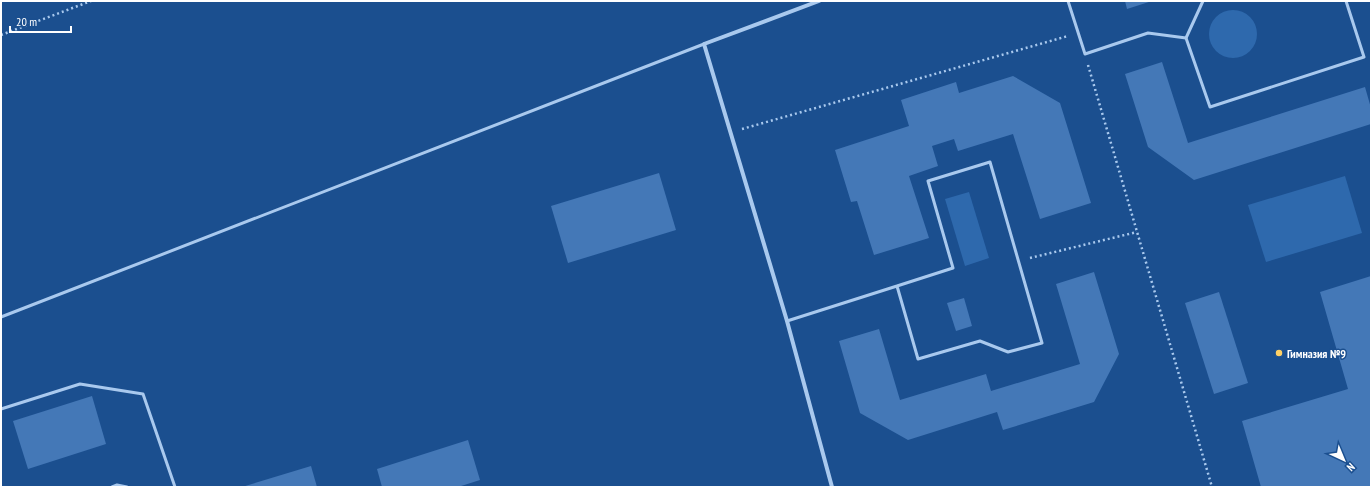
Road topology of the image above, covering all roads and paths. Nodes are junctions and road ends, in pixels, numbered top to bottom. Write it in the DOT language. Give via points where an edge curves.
graph roads {
  1 [pos="91,1"];
  2 [pos="819,1"];
  3 [pos="1068,1"];
  4 [pos="1203,1"];
  5 [pos="1346,1"];
  6 [pos="1078,33"];
  7 [pos="1,35"];
  8 [pos="1186,38"];
  9 [pos="704,44"];
  10 [pos="1085,54"];
  11 [pos="730,132"];
  12 [pos="1137,232"];
  13 [pos="1018,261"];
  14 [pos="896,286"];
  15 [pos="1,317"];
  16 [pos="787,321"];
  17 [pos="1,409"];
  18 [pos="112,487"];
  19 [pos="127,487"];
  20 [pos="175,487"];
  21 [pos="832,487"];
  22 [pos="1212,487"];
  1 -- 7 [label="path"];
  2 -- 9 [label="street"];
  3 -- 6 [label="lane"];
  4 -- 8 [label="lane"];
  5 -- 8 [label="lane" via="1364,57 1210,107"];
  6 -- 10 [label="lane"];
  6 -- 11 [label="path"];
  8 -- 10 [label="lane" via="1148,33"];
  9 -- 11 [label="street"];
  9 -- 15 [label="lane"];
  10 -- 12 [label="path"];
  11 -- 16 [label="street"];
  12 -- 13 [label="path"];
  12 -- 22 [label="path"];
  13 -- 14 [label="lane" via="1042,343 1008,352 980,341 918,359"];
  13 -- 14 [label="lane" via="990,162 928,181 954,268"];
  14 -- 16 [label="lane"];
  16 -- 21 [label="street"];
  17 -- 20 [label="lane" via="80,384 143,394"];
  18 -- 19 [label="lane"];
}
